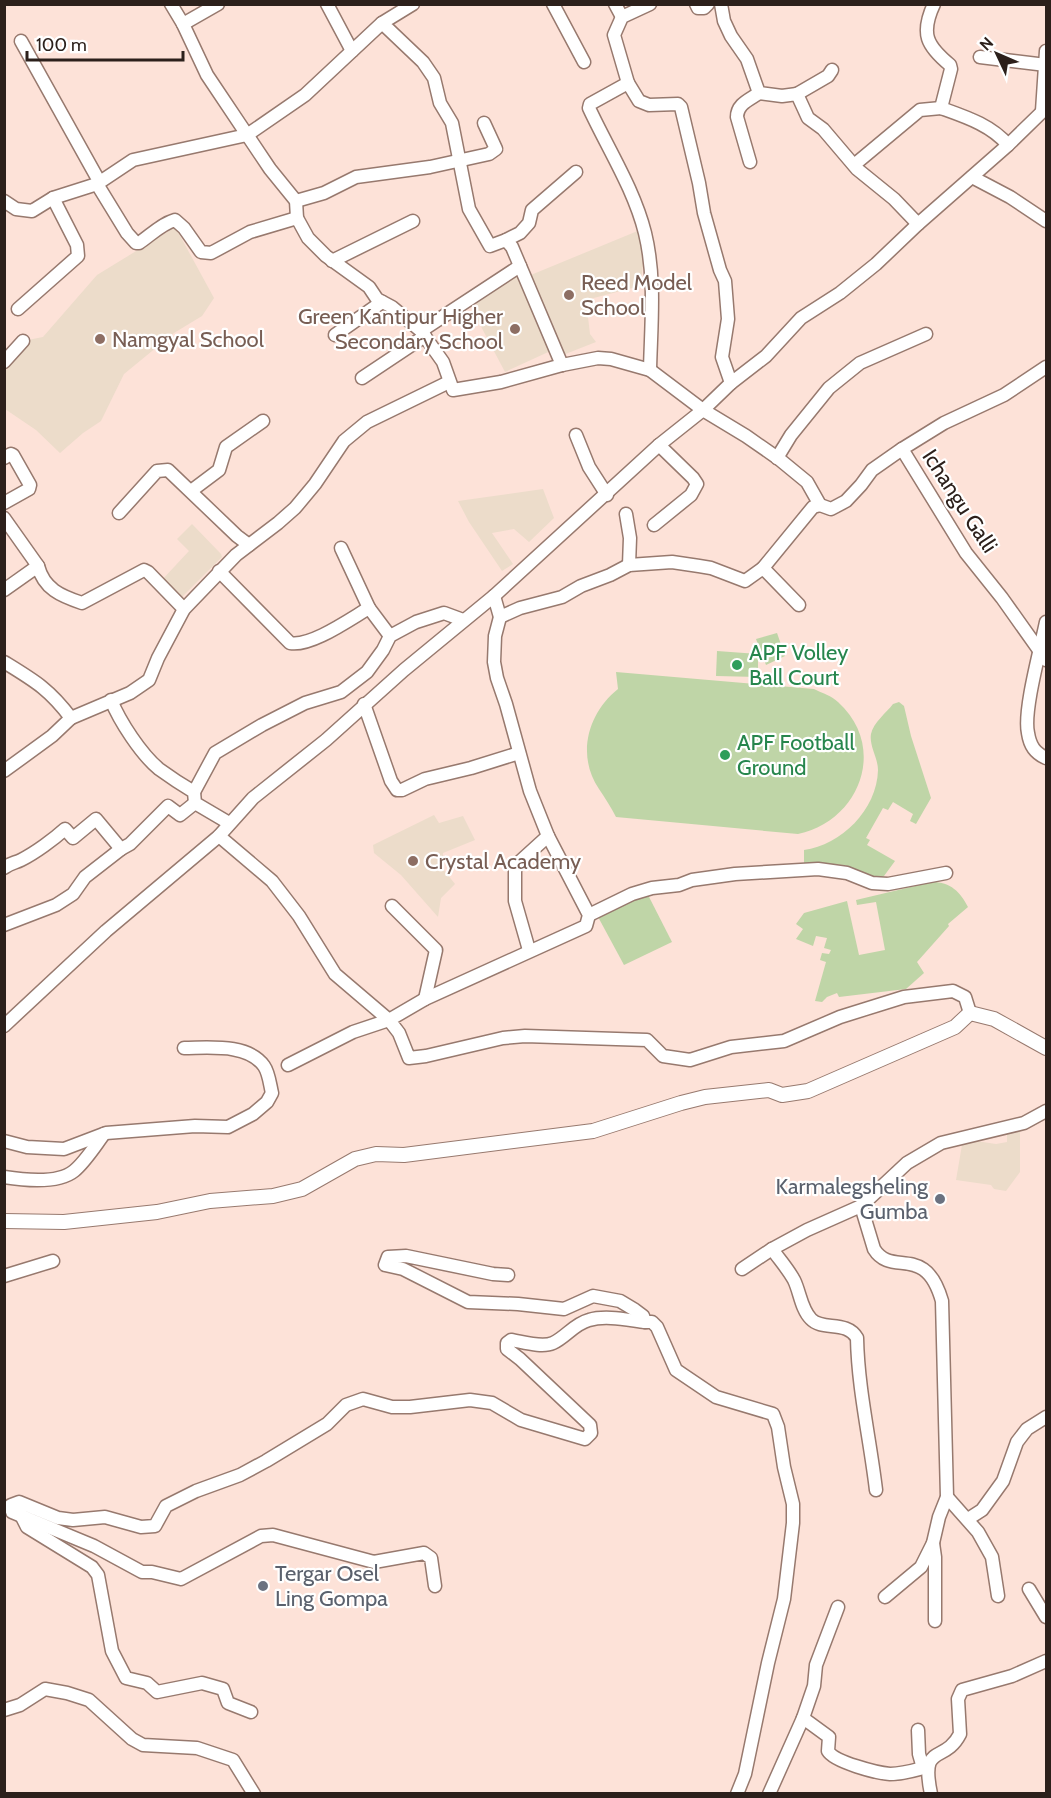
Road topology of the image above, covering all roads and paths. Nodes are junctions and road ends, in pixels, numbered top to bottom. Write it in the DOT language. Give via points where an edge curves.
graph roads {
  1 [pos="171,4"];
  2 [pos="218,4"];
  3 [pos="327,4"];
  4 [pos="413,4"];
  5 [pos="615,4"];
  6 [pos="650,4"];
  7 [pos="696,4"];
  8 [pos="708,4"];
  9 [pos="721,4"];
  10 [pos="934,4"];
  11 [pos="554,5"];
  12 [pos="622,17"];
  13 [pos="382,23"];
  14 [pos="183,24"];
  15 [pos="21,41"];
  16 [pos="352,51"];
  17 [pos="1047,51"];
  18 [pos="980,57"];
  19 [pos="584,62"];
  20 [pos="1046,65"];
  21 [pos="831,70"];
  22 [pos="628,83"];
  23 [pos="759,93"];
  24 [pos="797,94"];
  25 [pos="941,108"];
  26 [pos="1044,110"];
  27 [pos="484,123"];
  28 [pos="247,135"];
  29 [pos="1008,145"];
  30 [pos="461,161"];
  31 [pos="750,162"];
  32 [pos="854,165"];
  33 [pos="576,172"];
  34 [pos="972,177"];
  35 [pos="98,183"];
  36 [pos="53,198"];
  37 [pos="4,201"];
  38 [pos="296,201"];
  39 [pos="297,218"];
  40 [pos="412,221"];
  41 [pos="1047,221"];
  42 [pos="918,224"];
  43 [pos="506,240"];
  44 [pos="332,261"];
  45 [pos="520,266"];
  46 [pos="382,302"];
  47 [pos="18,309"];
  48 [pos="335,334"];
  49 [pos="423,334"];
  50 [pos="926,334"];
  51 [pos="23,341"];
  52 [pos="4,362"];
  53 [pos="562,365"];
  54 [pos="1047,367"];
  55 [pos="650,370"];
  56 [pos="362,378"];
  57 [pos="449,382"];
  58 [pos="731,383"];
  59 [pos="703,410"];
  60 [pos="263,421"];
  61 [pos="576,435"];
  62 [pos="659,445"];
  63 [pos="902,448"];
  64 [pos="4,458"];
  65 [pos="777,458"];
  66 [pos="191,491"];
  67 [pos="607,495"];
  68 [pos="4,503"];
  69 [pos="820,505"];
  70 [pos="119,513"];
  71 [pos="626,514"];
  72 [pos="4,518"];
  73 [pos="654,525"];
  74 [pos="249,545"];
  75 [pos="341,548"];
  76 [pos="629,565"];
  77 [pos="38,566"];
  78 [pos="763,568"];
  79 [pos="219,571"];
  80 [pos="4,590"];
  81 [pos="494,596"];
  82 [pos="799,605"];
  83 [pos="369,608"];
  84 [pos="184,609"];
  85 [pos="500,617"];
  86 [pos="463,620"];
  87 [pos="1047,622"];
  88 [pos="390,636"];
  89 [pos="1043,656"];
  90 [pos="4,663"];
  91 [pos="111,700"];
  92 [pos="364,704"];
  93 [pos="71,718"];
  94 [pos="519,753"];
  95 [pos="1047,758"];
  96 [pos="4,771"];
  97 [pos="195,798"];
  98 [pos="229,823"];
  99 [pos="219,836"];
  100 [pos="548,836"];
  101 [pos="121,849"];
  102 [pos="4,868"];
  103 [pos="946,873"];
  104 [pos="392,906"];
  105 [pos="589,915"];
  106 [pos="4,925"];
  107 [pos="529,950"];
  108 [pos="425,999"];
  109 [pos="970,1013"];
  110 [pos="389,1020"];
  111 [pos="4,1026"];
  112 [pos="184,1048"];
  113 [pos="1047,1048"];
  114 [pos="288,1065"];
  115 [pos="1047,1111"];
  116 [pos="106,1133"];
  117 [pos="4,1141"];
  118 [pos="4,1178"];
  119 [pos="861,1206"];
  120 [pos="4,1221"];
  121 [pos="772,1249"];
  122 [pos="52,1261"];
  123 [pos="741,1269"];
  124 [pos="508,1275"];
  125 [pos="4,1276"];
  126 [pos="645,1322"];
  127 [pos="1047,1417"];
  128 [pos="876,1490"];
  129 [pos="947,1497"];
  130 [pos="21,1516"];
  131 [pos="968,1519"];
  132 [pos="933,1543"];
  133 [pos="435,1586"];
  134 [pos="1029,1589"];
  135 [pos="998,1596"];
  136 [pos="885,1597"];
  137 [pos="838,1607"];
  138 [pos="1047,1617"];
  139 [pos="935,1621"];
  140 [pos="1047,1661"];
  141 [pos="1012,1676"];
  142 [pos="974,1679"];
  143 [pos="4,1710"];
  144 [pos="251,1712"];
  145 [pos="803,1718"];
  146 [pos="918,1730"];
  147 [pos="925,1768"];
  148 [pos="254,1794"];
  149 [pos="737,1794"];
  150 [pos="768,1794"];
  151 [pos="931,1794"];
  1 -- 14 [label="street"];
  2 -- 14 [label="street"];
  3 -- 16 [label="street"];
  4 -- 13 [label="street"];
  5 -- 12 [label="street"];
  6 -- 12 [label="street"];
  7 -- 8 [label="street" via="704,8"];
  9 -- 23 [label="street" via="724,21 747,59"];
  10 -- 25 [label="street" via="927,21 929,40 933,51 951,69"];
  11 -- 19 [label="street"];
  12 -- 22 [label="street" via="614,35"];
  13 -- 16 [label="street"];
  13 -- 30 [label="street" via="434,78 440,103 452,123"];
  14 -- 28 [label="street" via="207,75"];
  15 -- 35 [label="street"];
  16 -- 28 [label="street" via="305,94"];
  17 -- 20 [label="street"];
  18 -- 20 [label="street"];
  20 -- 26 [label="street"];
  21 -- 24 [label="street" via="828,76"];
  22 -- 55 [label="street" via="590,108 616,158 645,235 652,273"];
  22 -- 58 [label="street" via="639,101 681,107 704,213 725,281 728,319 722,357"];
  23 -- 24 [label="street"];
  23 -- 31 [label="street" via="737,111"];
  24 -- 32 [label="street" via="808,118 823,129"];
  25 -- 29 [label="street" via="984,125"];
  25 -- 32 [label="street" via="920,110"];
  26 -- 29 [label="street"];
  27 -- 30 [label="street" via="496,149"];
  28 -- 35 [label="street" via="133,160"];
  28 -- 38 [label="street"];
  29 -- 34 [label="street"];
  30 -- 38 [label="street" via="356,177"];
  30 -- 43 [label="street" via="469,209 487,242 490,246"];
  32 -- 42 [label="street"];
  33 -- 43 [label="street" via="532,210 529,224 520,233"];
  34 -- 41 [label="street"];
  34 -- 42 [label="street"];
  35 -- 36 [label="street"];
  35 -- 39 [label="street" via="136,243 165,222 175,220 201,252 211,253 250,232"];
  36 -- 37 [label="street" via="32,211"];
  36 -- 47 [label="street" via="77,245 78,256"];
  38 -- 39 [label="street"];
  39 -- 44 [label="street" via="308,238"];
  40 -- 44 [label="street"];
  42 -- 58 [label="street" via="840,293 801,318 765,356"];
  43 -- 45 [label="street"];
  44 -- 46 [label="street" via="369,287"];
  45 -- 49 [label="street"];
  45 -- 53 [label="street"];
  46 -- 48 [label="street"];
  46 -- 49 [label="street"];
  49 -- 56 [label="street"];
  49 -- 57 [label="street" via="443,362"];
  50 -- 65 [label="street" via="860,363 829,388 790,435"];
  51 -- 52 [label="street"];
  53 -- 55 [label="street" via="598,358"];
  53 -- 57 [label="street" via="466,389 453,390"];
  54 -- 63 [label="street, Ichangu Galli" via="1004,395"];
  55 -- 59 [label="street"];
  57 -- 74 [label="street" via="367,422 344,441 295,507"];
  58 -- 59 [label="street"];
  59 -- 62 [label="street"];
  59 -- 65 [label="street"];
  60 -- 66 [label="street" via="226,447 219,470"];
  61 -- 67 [label="street" via="589,467"];
  62 -- 67 [label="street"];
  62 -- 73 [label="street" via="697,484 691,495"];
  63 -- 69 [label="street" via="872,470 846,501 831,509"];
  63 -- 89 [label="street, Ichangu Galli" via="966,553"];
  64 -- 68 [label="street" via="12,455 30,485"];
  65 -- 69 [label="street" via="807,482"];
  66 -- 70 [label="street" via="168,470 157,471"];
  66 -- 74 [label="street"];
  67 -- 81 [label="street"];
  69 -- 78 [label="street" via="813,507"];
  71 -- 76 [label="street"];
  72 -- 77 [label="street"];
  74 -- 79 [label="street"];
  75 -- 83 [label="street"];
  76 -- 78 [label="street" via="672,562 711,568 745,581"];
  76 -- 85 [label="street" via="562,597"];
  77 -- 80 [label="street"];
  77 -- 84 [label="street" via="47,586 82,603 144,570"];
  78 -- 82 [label="street"];
  79 -- 83 [label="street" via="290,643 299,645 311,640"];
  79 -- 84 [label="street"];
  81 -- 85 [label="street"];
  81 -- 86 [label="street"];
  83 -- 88 [label="street"];
  84 -- 91 [label="street" via="149,680"];
  85 -- 94 [label="street" via="494,662"];
  86 -- 88 [label="street" via="444,613"];
  86 -- 92 [label="street"];
  87 -- 89 [label="street"];
  88 -- 97 [label="street" via="367,672 341,692 305,703 215,753"];
  89 -- 95 [label="street" via="1031,693 1027,724 1031,745 1037,754"];
  90 -- 93 [label="street" via="38,682"];
  91 -- 93 [label="street"];
  91 -- 97 [label="street" via="144,754"];
  92 -- 94 [label="street" via="397,790 424,778"];
  92 -- 98 [label="street"];
  93 -- 96 [label="street"];
  94 -- 100 [label="street"];
  97 -- 98 [label="street"];
  97 -- 101 [label="street" via="180,814 168,806"];
  98 -- 99 [label="street"];
  99 -- 110 [label="street" via="272,881 335,974"];
  99 -- 111 [label="street" via="106,931"];
  100 -- 105 [label="street"];
  100 -- 107 [label="street" via="515,866 515,901"];
  101 -- 102 [label="street" via="96,819 73,838 65,829"];
  101 -- 106 [label="street" via="85,877 73,894 56,905"];
  103 -- 105 [label="street" via="888,884 818,868 735,874 652,888"];
  104 -- 108 [label="street" via="436,950"];
  105 -- 107 [label="street" via="586,926"];
  107 -- 108 [label="street"];
  108 -- 110 [label="street"];
  109 -- 110 [label="street" via="965,997 953,991 904,997 840,1017 784,1041 731,1047 690,1060 663,1056 646,1040 525,1036 409,1058"];
  109 -- 113 [label="street" via="994,1019"];
  109 -- 120 [label="street" via="955,1027 797,1094 782,1095 769,1090 705,1097 593,1131 404,1155 376,1154 355,1159 302,1189 273,1196 64,1222"];
  110 -- 114 [label="street" via="353,1032"];
  112 -- 116 [label="street" via="242,1051 254,1056 264,1066 269,1080 272,1093 267,1102 228,1127"];
  115 -- 119 [label="street" via="1024,1123 941,1143 907,1163"];
  116 -- 117 [label="street" via="64,1149"];
  116 -- 118 [label="street" via="73,1172 48,1180"];
  119 -- 121 [label="street"];
  119 -- 129 [label="street" via="878,1255 924,1269 942,1302"];
  121 -- 123 [label="street"];
  121 -- 128 [label="street" via="794,1280 811,1320 850,1330 857,1338"];
  122 -- 125 [label="street"];
  124 -- 126 [label="street" via="406,1256 388,1257 385,1265 403,1269 468,1302 564,1309 593,1296 620,1301 643,1316"];
  126 -- 130 [label="street" via="590,1320 554,1342 507,1343 507,1349 583,1417 592,1431 585,1439 521,1420 492,1403 470,1400 392,1407 363,1399 346,1405 327,1424 249,1470 166,1506 155,1526 141,1527 105,1517 58,1518 19,1502 11,1505 12,1512"];
  126 -- 149 [label="street" via="657,1327 676,1370 716,1397 773,1414 778,1427 794,1523 784,1599 745,1774"];
  127 -- 131 [label="street" via="1026,1429 1003,1480 982,1510"];
  129 -- 131 [label="street"];
  129 -- 132 [label="street"];
  130 -- 133 [label="street" via="94,1546 142,1572 181,1579 261,1536 273,1535 374,1562 424,1553 431,1558"];
  130 -- 144 [label="street" via="27,1527 92,1566 98,1575 112,1651 126,1678 147,1683 157,1692 201,1683 223,1689 228,1703"];
  131 -- 135 [label="street" via="992,1557"];
  132 -- 136 [label="street" via="921,1567"];
  132 -- 139 [label="street"];
  134 -- 138 [label="street"];
  137 -- 145 [label="street" via="816,1665 814,1686"];
  140 -- 141 [label="street"];
  141 -- 142 [label="street"];
  141 -- 147 [label="street" via="962,1690 958,1699 960,1734 951,1747 939,1752"];
  143 -- 148 [label="street" via="45,1689 89,1700 144,1745 197,1748 233,1760"];
  145 -- 147 [label="street" via="829,1737 828,1751 834,1757 890,1774"];
  145 -- 150 [label="street"];
  146 -- 147 [label="street" via="919,1754"];
  147 -- 151 [label="street"];
}
